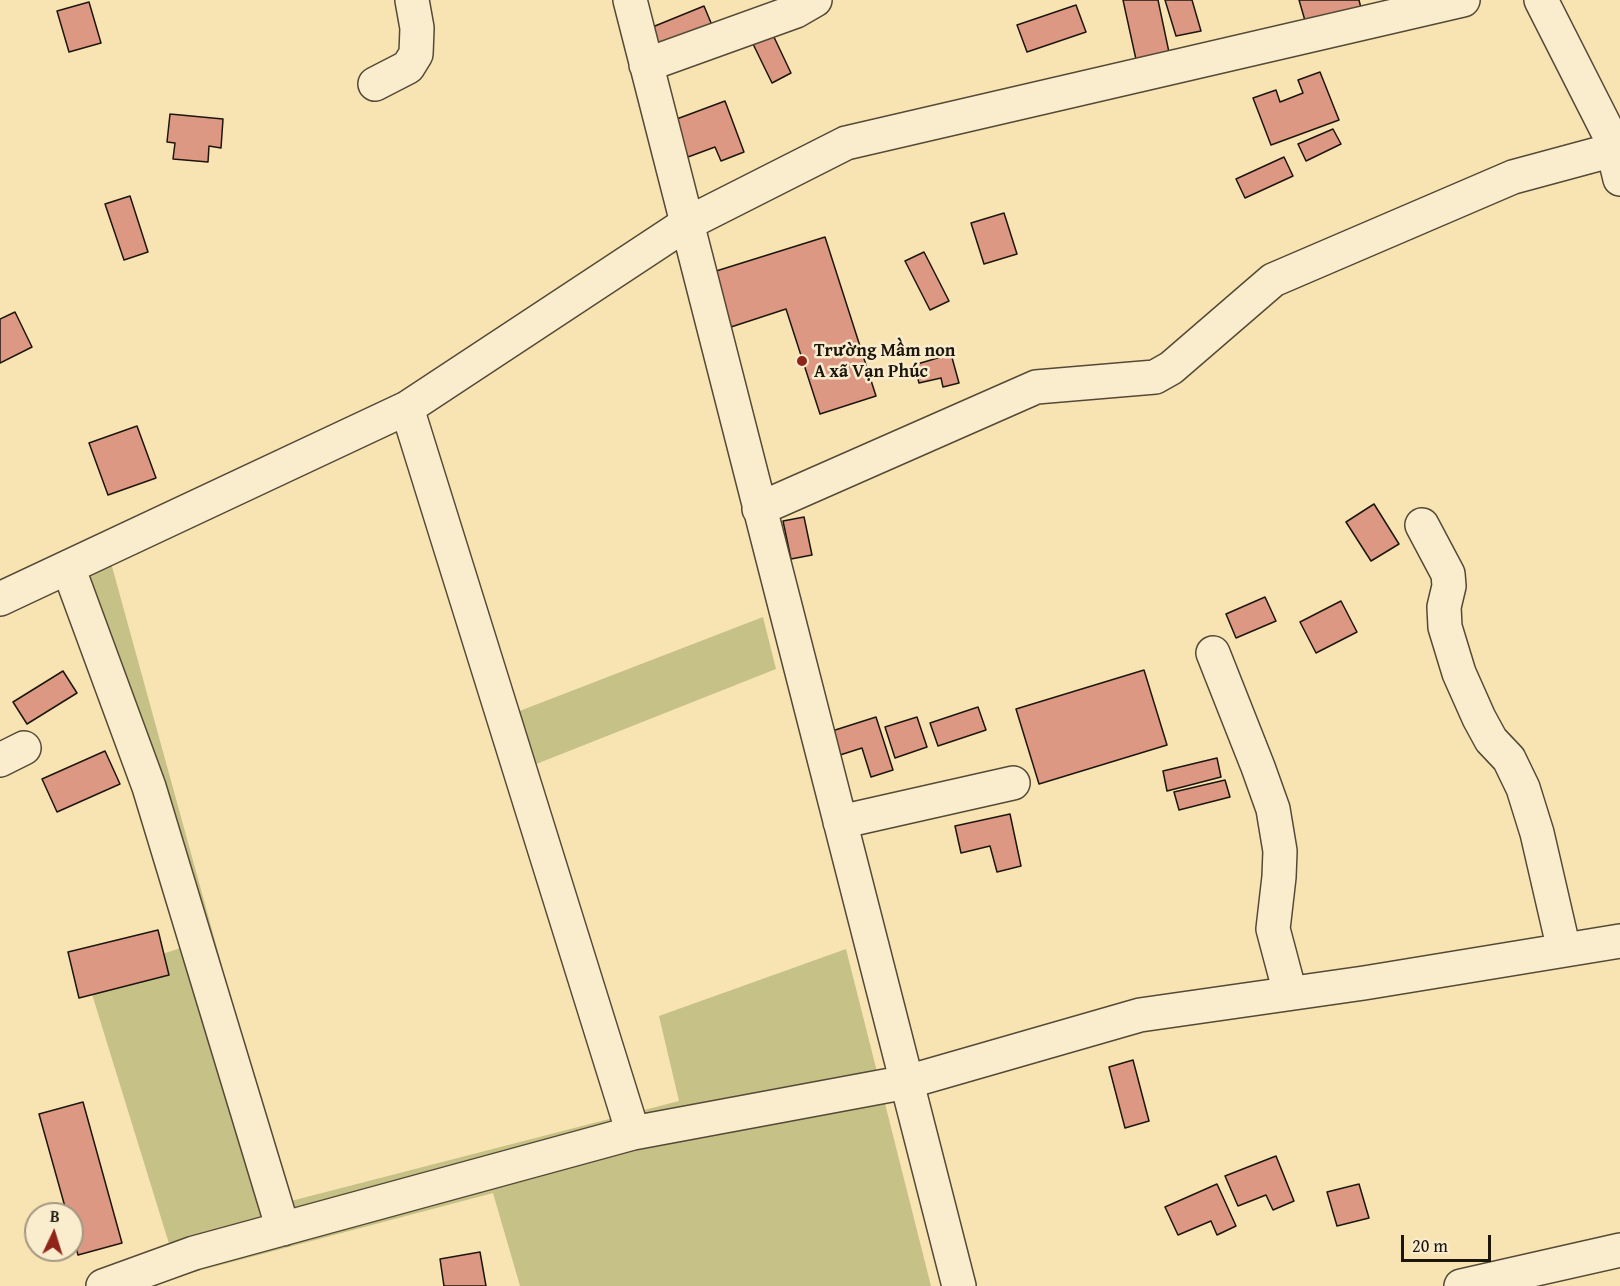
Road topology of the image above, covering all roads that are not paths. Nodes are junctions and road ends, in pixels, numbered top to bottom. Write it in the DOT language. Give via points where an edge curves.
graph roads {
  1 [pos="412,0"];
  2 [pos="630,0"];
  3 [pos="815,0"];
  4 [pos="1463,0"];
  5 [pos="1541,0"];
  6 [pos="646,65"];
  7 [pos="375,84"];
  8 [pos="1616,164"];
  9 [pos="686,224"];
  10 [pos="407,408"];
  11 [pos="759,509"];
  12 [pos="1422,525"];
  13 [pos="68,567"];
  14 [pos="0,599"];
  15 [pos="1213,654"];
  16 [pos="1013,783"];
  17 [pos="840,822"];
  18 [pos="1620,941"];
  19 [pos="1564,950"];
  20 [pos="1290,993"];
  21 [pos="907,1082"];
  22 [pos="633,1133"];
  23 [pos="283,1229"];
  24 [pos="1620,1251"];
  25 [pos="103,1286"];
  26 [pos="960,1286"];
  27 [pos="1461,1286"];
  1 -- 7 [label="street" via="416,54 408,67"];
  2 -- 6 [label="street"];
  3 -- 6 [label="street" via="796,11"];
  4 -- 9 [label="street" via="846,143"];
  5 -- 8 [label="street" via="1609,134"];
  6 -- 9 [label="street"];
  8 -- 11 [label="street" via="1513,177 1273,280 1171,368 1155,377 1036,387"];
  9 -- 10 [label="street"];
  9 -- 11 [label="street"];
  10 -- 13 [label="street"];
  10 -- 22 [label="street"];
  11 -- 17 [label="street"];
  12 -- 19 [label="street" via="1448,574 1445,627 1459,673 1491,740 1509,759 1523,788"];
  13 -- 14 [label="street"];
  13 -- 23 [label="street" via="149,787"];
  15 -- 20 [label="street" via="1273,809 1280,851 1273,929"];
  16 -- 17 [label="street"];
  17 -- 21 [label="street"];
  18 -- 19 [label="street"];
  19 -- 20 [label="street"];
  20 -- 21 [label="street" via="1140,1015"];
  21 -- 22 [label="street"];
  21 -- 26 [label="street"];
  22 -- 23 [label="street"];
  23 -- 25 [label="street" via="194,1253"];
  24 -- 27 [label="street"];
}
